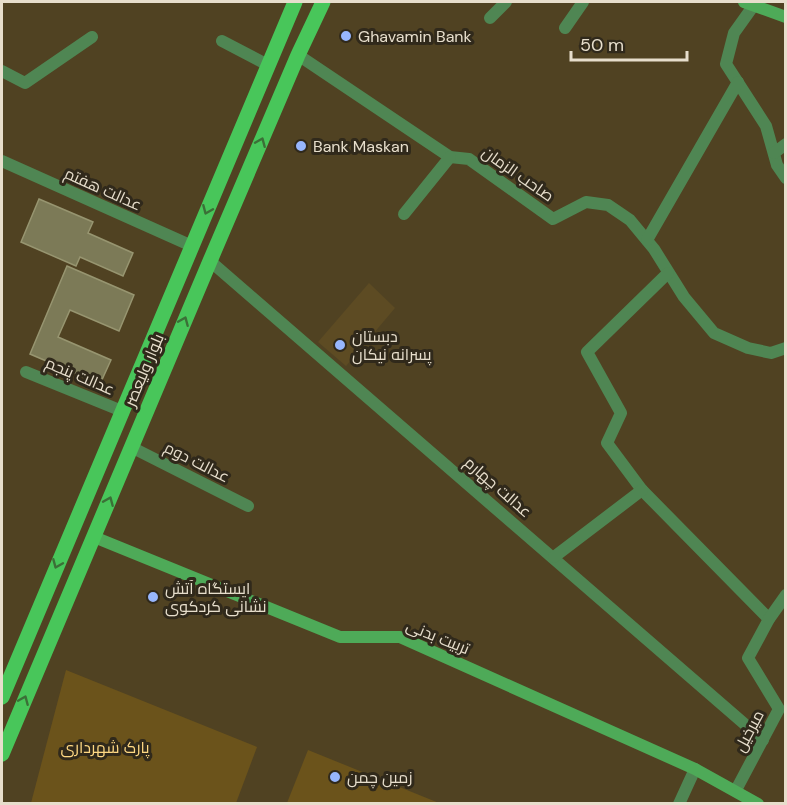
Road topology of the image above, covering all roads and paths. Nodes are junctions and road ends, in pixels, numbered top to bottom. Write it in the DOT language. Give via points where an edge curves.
graph roads {
  1 [pos="295,2"];
  2 [pos="323,2"];
  3 [pos="506,2"];
  4 [pos="584,2"];
  5 [pos="751,3"];
  6 [pos="786,17"];
  7 [pos="490,18"];
  8 [pos="565,28"];
  9 [pos="92,36"];
  10 [pos="222,41"];
  11 [pos="298,56"];
  12 [pos="268,65"];
  13 [pos="2,71"];
  14 [pos="738,82"];
  15 [pos="786,144"];
  16 [pos="774,153"];
  17 [pos="450,157"];
  18 [pos="2,161"];
  19 [pos="786,178"];
  20 [pos="404,214"];
  21 [pos="646,240"];
  22 [pos="192,246"];
  23 [pos="210,261"];
  24 [pos="669,273"];
  25 [pos="786,348"];
  26 [pos="26,372"];
  27 [pos="122,411"];
  28 [pos="131,447"];
  29 [pos="642,490"];
  30 [pos="248,506"];
  31 [pos="94,537"];
  32 [pos="554,557"];
  33 [pos="786,595"];
  34 [pos="769,619"];
  35 [pos="2,697"];
  36 [pos="763,740"];
  37 [pos="2,754"];
  38 [pos="695,769"];
  39 [pos="736,790"];
  40 [pos="679,804"];
  41 [pos="758,804"];
  1 -- 12 [label="main road, بلوار ولیعصر"];
  2 -- 11 [label="main road, بلوار ولیعصر"];
  3 -- 7 [label="street"];
  4 -- 8 [label="street"];
  5 -- 6 [label="street"];
  5 -- 14 [label="street" via="734,33 726,64"];
  9 -- 13 [label="street" via="25,83"];
  10 -- 12 [label="street"];
  11 -- 17 [label="street, صاحب الزمان"];
  23 -- 11 [label="main road, بلوار ولیعصر, one-way"];
  12 -- 22 [label="main road, بلوار ولیعصر, one-way"];
  14 -- 16 [label="street" via="766,126"];
  14 -- 21 [label="street"];
  15 -- 16 [label="street"];
  16 -- 19 [label="street"];
  17 -- 20 [label="street"];
  17 -- 21 [label="street, صاحب الزمان" via="469,159 554,219 586,202 608,205 630,220"];
  18 -- 22 [label="street, عدالت هفتم"];
  21 -- 24 [label="street, صاحب الزمان"];
  22 -- 27 [label="main road, بلوار ولیعصر"];
  28 -- 23 [label="main road, بلوار ولیعصر, one-way"];
  23 -- 32 [label="street, عدالت چهارم"];
  24 -- 25 [label="street, صاحب الزمان" via="714,333 771,353"];
  24 -- 29 [label="street" via="587,352 621,413 607,443"];
  26 -- 27 [label="street, عدالت پنجم"];
  27 -- 35 [label="main road, بلوار ولیعصر, one-way"];
  28 -- 30 [label="street, عدالت دوم"];
  31 -- 28 [label="main road, بلوار ولیعصر, one-way"];
  29 -- 32 [label="street"];
  29 -- 34 [label="street"];
  37 -- 31 [label="main road, بلوار ولیعصر, one-way"];
  31 -- 38 [label="street, تربیت بدنی" via="340,637 399,637"];
  32 -- 36 [label="street, عدالت چهارم"];
  33 -- 34 [label="street, میرخیل"];
  34 -- 36 [label="street, میرخیل" via="748,658 779,709"];
  36 -- 39 [label="street, میرخیل"];
  38 -- 39 [label="street, تربیت بدنی"];
  38 -- 40 [label="street"];
  39 -- 41 [label="street, تربیت بدنی"];
}
